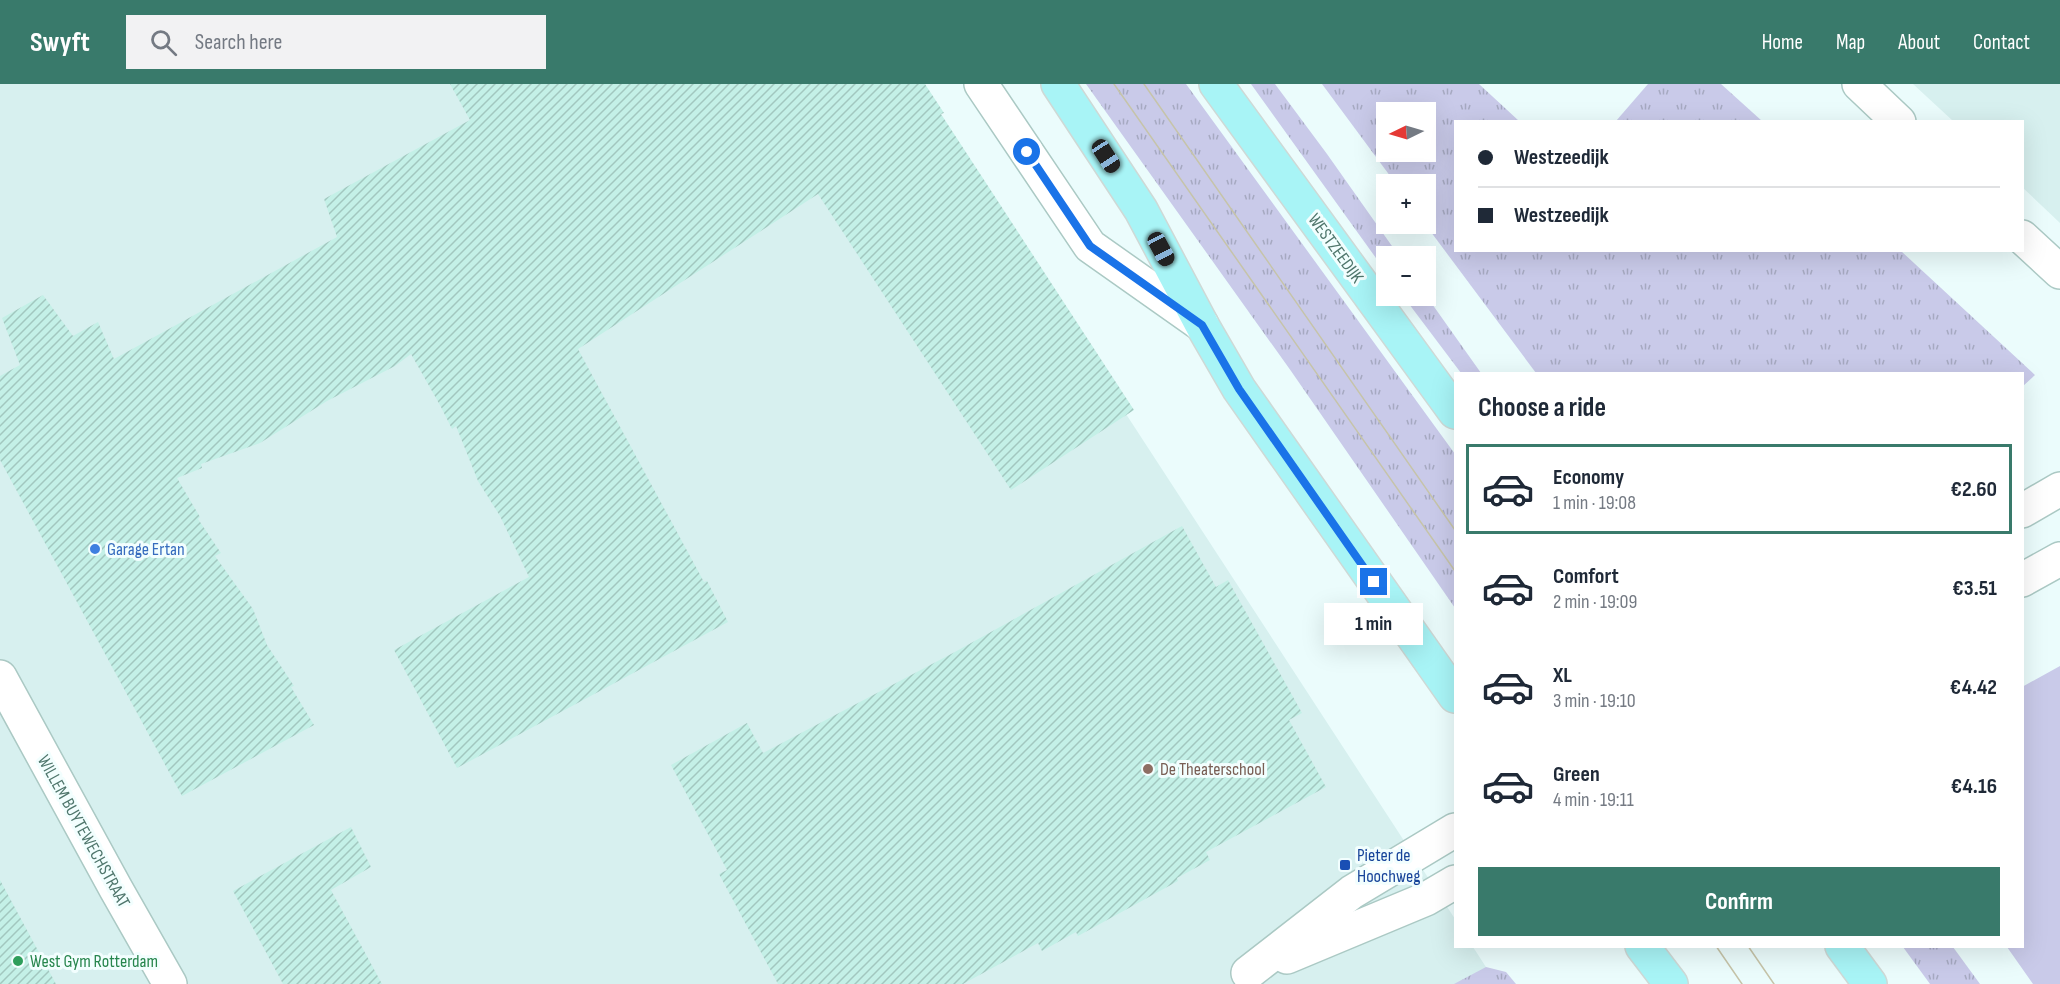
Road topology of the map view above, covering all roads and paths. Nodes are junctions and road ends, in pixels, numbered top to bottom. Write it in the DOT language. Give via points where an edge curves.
graph roads {
  1 [pos="981,84"];
  2 [pos="1058,84"];
  3 [pos="1216,84"];
  4 [pos="1859,84"];
  5 [pos="1897,120"];
  6 [pos="2024,239"];
  7 [pos="2060,272"];
  8 [pos="1202,325"];
  9 [pos="1454,411"];
  10 [pos="2060,489"];
  11 [pos="2024,510"];
  12 [pos="2060,559"];
  13 [pos="2024,579"];
  14 [pos="0,676"];
  15 [pos="1454,695"];
  16 [pos="1454,831"];
  17 [pos="1454,883"];
  18 [pos="1644,948"];
  19 [pos="1843,948"];
  20 [pos="1238,979"];
  21 [pos="170,984"];
  22 [pos="1671,984"];
  23 [pos="1870,984"];
  1 -- 8 [label="street" via="1090,246"];
  2 -- 8 [label="main road" via="1141,210"];
  3 -- 9 [label="main road, WESTZEEDIJK"];
  4 -- 5 [label="street"];
  6 -- 7 [label="street"];
  8 -- 15 [label="main road" via="1239,389"];
  10 -- 11 [label="street"];
  12 -- 13 [label="street"];
  14 -- 21 [label="street, WILLEM BUYTEWECHSTRAAT"];
  16 -- 20 [label="street" via="1352,892"];
  17 -- 20 [label="street" via="1426,899"];
  18 -- 22 [label="main road"];
  19 -- 23 [label="main road"];
}
